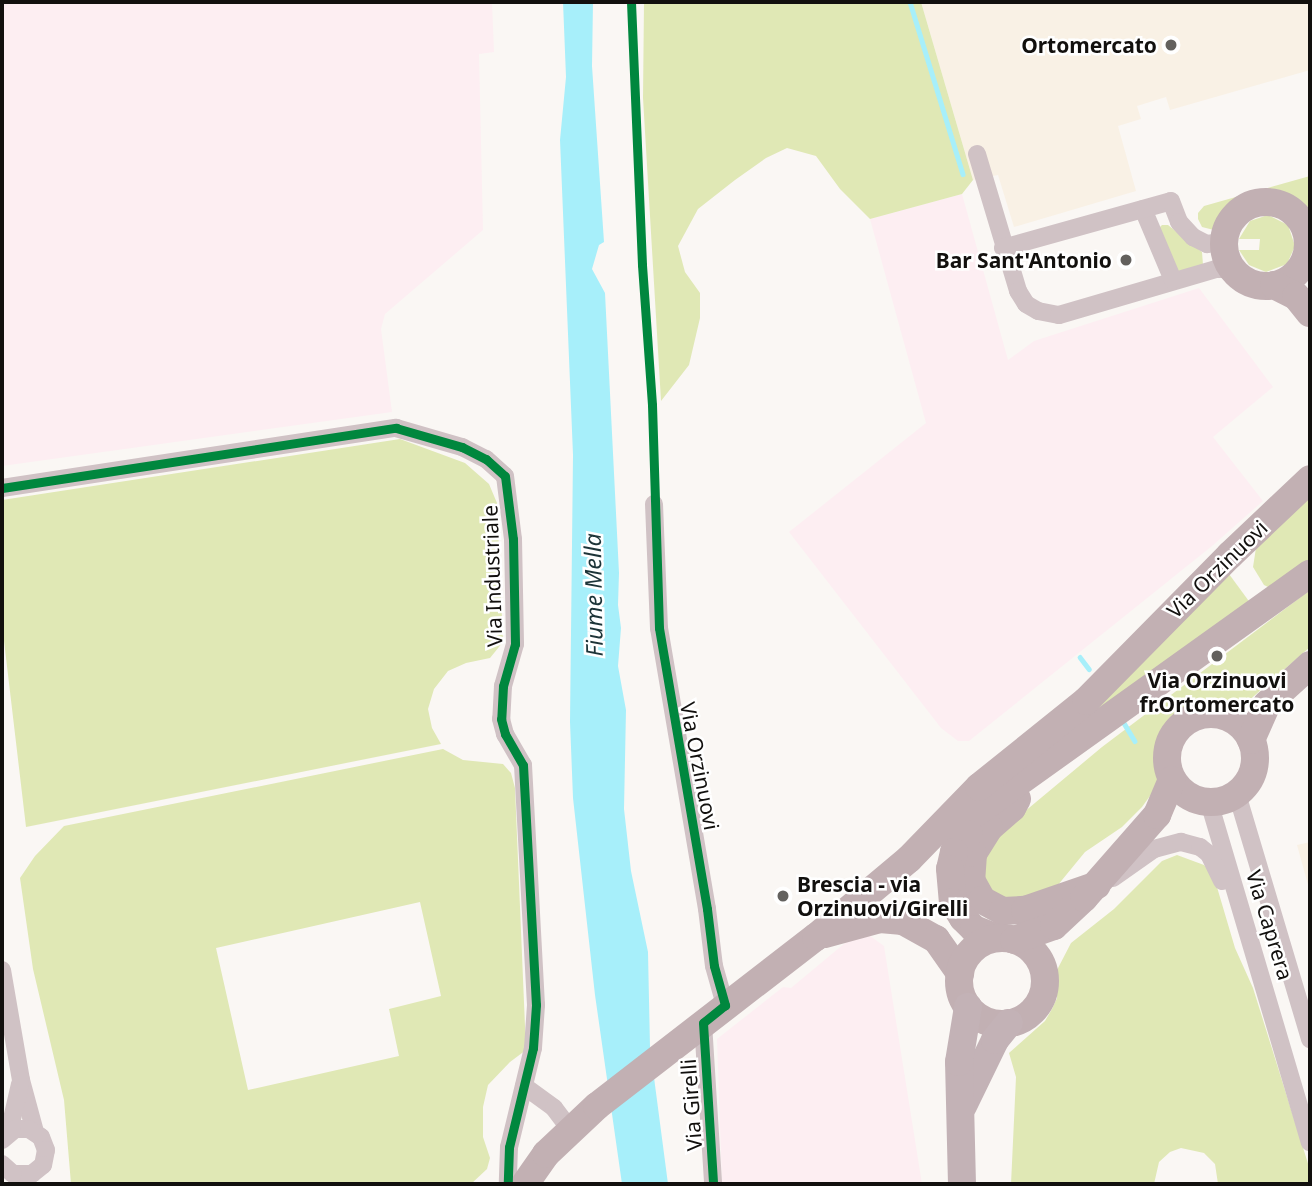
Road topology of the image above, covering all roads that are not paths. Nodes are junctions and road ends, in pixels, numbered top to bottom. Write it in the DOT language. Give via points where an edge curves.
graph roads {
  1 [pos="977,154"];
  2 [pos="1143,209"];
  3 [pos="1300,213"];
  4 [pos="1224,241"];
  5 [pos="1003,248"];
  6 [pos="1307,265"];
  7 [pos="1232,269"];
  8 [pos="1173,280"];
  9 [pos="1274,285"];
  10 [pos="1310,313"];
  11 [pos="1310,464"];
  12 [pos="1310,480"];
  13 [pos="2,488"];
  14 [pos="654,504"];
  15 [pos="1281,507"];
  16 [pos="1310,574"];
  17 [pos="1310,665"];
  18 [pos="1267,704"];
  19 [pos="1230,718"];
  20 [pos="1251,740"];
  21 [pos="1028,778"];
  22 [pos="1172,779"];
  23 [pos="1237,794"];
  24 [pos="1202,800"];
  25 [pos="1157,815"];
  26 [pos="909,859"];
  27 [pos="1090,891"];
  28 [pos="1055,926"];
  29 [pos="816,937"];
  30 [pos="1006,939"];
  31 [pos="1257,959"];
  32 [pos="1042,966"];
  33 [pos="2,970"];
  34 [pos="960,972"];
  35 [pos="725,1005"];
  36 [pos="968,1007"];
  37 [pos="703,1023"];
  38 [pos="1009,1023"];
  39 [pos="1310,1039"];
  40 [pos="21,1080"];
  41 [pos="524,1086"];
  42 [pos="962,1109"];
  43 [pos="570,1129"];
  44 [pos="35,1132"];
  45 [pos="5,1136"];
  46 [pos="1310,1142"];
  47 [pos="10,1174"];
  48 [pos="38,1177"];
  49 [pos="508,1184"];
  50 [pos="525,1184"];
  51 [pos="713,1184"];
  52 [pos="962,1184"];
  1 -- 5 [label="street"];
  2 -- 4 [label="street" via="1171,201 1179,222 1193,237 1207,244"];
  2 -- 5 [label="street"];
  2 -- 8 [label="street"];
  3 -- 4 [label="main road" via="1266,201 1248,206 1231,221"];
  3 -- 6 [label="main road" via="1306,228"];
  4 -- 7 [label="main road"];
  5 -- 8 [label="street" via="1018,291 1026,304 1038,311 1059,314"];
  6 -- 9 [label="main road"];
  7 -- 8 [label="street"];
  7 -- 9 [label="main road" via="1251,283"];
  9 -- 10 [label="main road" via="1296,296"];
  11 -- 15 [label="main road"];
  12 -- 15 [label="main road, Via Orzinuovi"];
  13 -- 41 [label="street, Via Industriale" via="396,428 462,447 486,459 505,477 513,539 515,644 503,686 501,719 523,765 536,1005"];
  14 -- 35 [label="street, Via Orzinuovi" via="659,628 714,966"];
  15 -- 26 [label="main road, Via Orzinuovi" via="1086,701 979,787"];
  16 -- 21 [label="main road, Via Orzinuovi"];
  17 -- 18 [label="main road"];
  18 -- 19 [label="main road"];
  18 -- 20 [label="main road"];
  19 -- 20 [label="main road"];
  19 -- 22 [label="main road" via="1206,714 1183,723 1169,743"];
  20 -- 23 [label="main road" via="1255,765"];
  21 -- 26 [label="main road, Via Orzinuovi"];
  21 -- 27 [label="main road" via="1012,808 989,828 974,854 971,880 976,891 992,907 1014,911"];
  21 -- 30 [label="main road" via="1009,801 962,839 950,869 953,902 963,918 974,929"];
  22 -- 24 [label="main road"];
  22 -- 25 [label="main road"];
  23 -- 24 [label="main road"];
  23 -- 39 [label="street, Via Caprera"];
  24 -- 25 [label="main road"];
  24 -- 31 [label="street, Via Caprera"];
  25 -- 27 [label="main road"];
  26 -- 29 [label="main road, Via Orzinuovi"];
  27 -- 28 [label="main road"];
  27 -- 31 [label="street" via="1154,849 1171,842 1191,843 1216,863 1236,932"];
  28 -- 30 [label="main road"];
  28 -- 32 [label="main road"];
  29 -- 34 [label="main road" via="880,919 903,921 936,939"];
  29 -- 35 [label="main road, Via Orzinuovi"];
  30 -- 32 [label="main road" via="1027,946"];
  30 -- 34 [label="main road" via="973,949"];
  31 -- 46 [label="street, Via Caprera"];
  32 -- 38 [label="main road" via="1044,991 1039,1003"];
  33 -- 40 [label="street"];
  34 -- 36 [label="main road"];
  35 -- 37 [label="main road, Via Orzinuovi"];
  36 -- 38 [label="main road" via="986,1020"];
  36 -- 42 [label="highway" via="959,1062"];
  37 -- 43 [label="main road, Via Orzinuovi"];
  37 -- 51 [label="street, Via Girelli"];
  38 -- 42 [label="highway" via="995,1040"];
  40 -- 44 [label="street"];
  40 -- 45 [label="street"];
  41 -- 43 [label="street" via="554,1108"];
  41 -- 49 [label="street, Via Industriale" via="509,1147"];
  42 -- 52 [label="highway"];
  43 -- 50 [label="main road, Via Orzinuovi"];
  44 -- 45 [label="street" via="22,1128"];
  44 -- 48 [label="street" via="46,1150"];
  47 -- 48 [label="street"];
}
